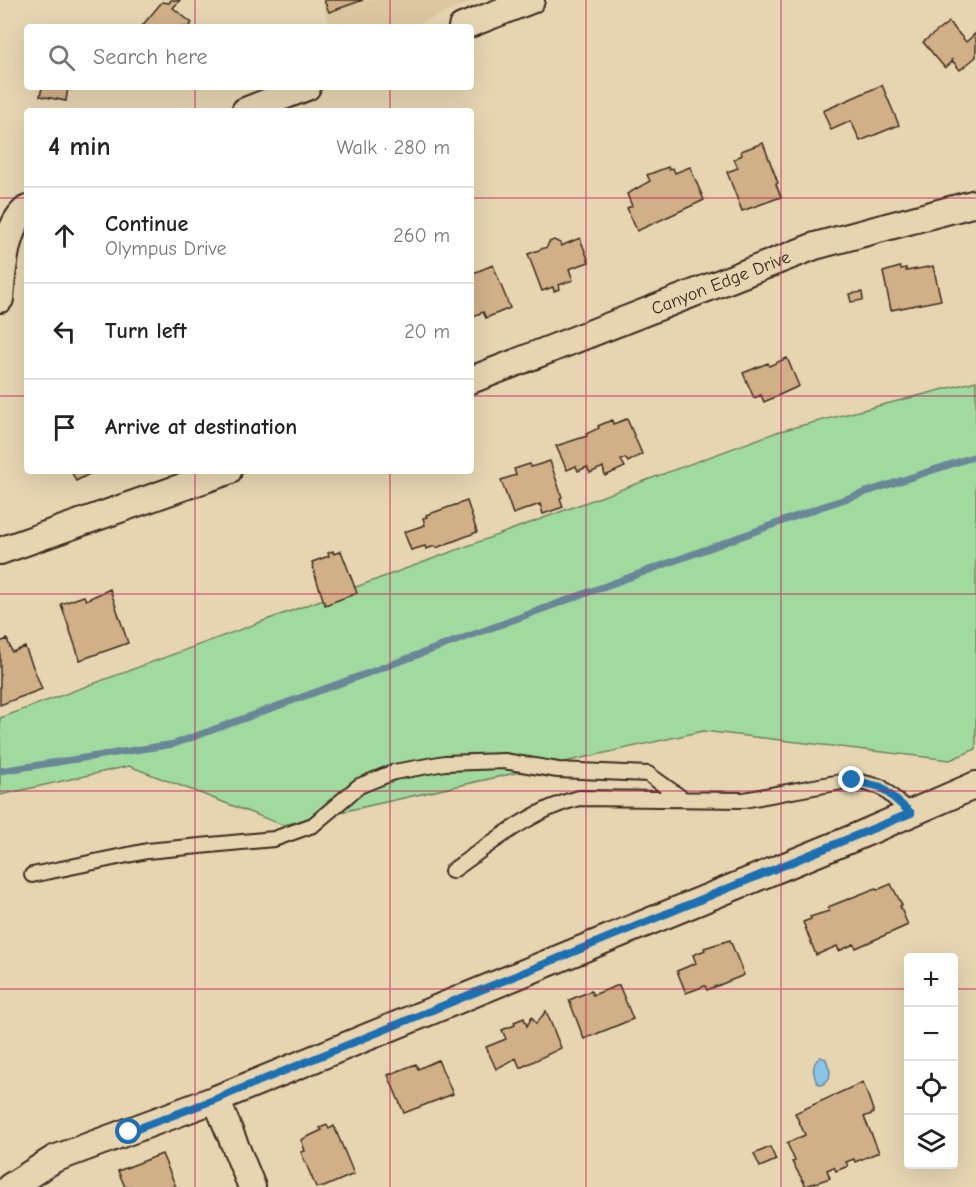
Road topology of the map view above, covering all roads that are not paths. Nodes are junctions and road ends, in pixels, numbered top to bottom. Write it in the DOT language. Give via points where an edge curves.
graph roads {
  1 [pos="531,0"];
  2 [pos="470,24"];
  3 [pos="299,90"];
  4 [pos="253,108"];
  5 [pos="976,203"];
  6 [pos="24,212"];
  7 [pos="0,299"];
  8 [pos="474,379"];
  9 [pos="219,474"];
  10 [pos="0,551"];
  11 [pos="976,784"];
  12 [pos="682,799"];
  13 [pos="911,813"];
  14 [pos="452,871"];
  15 [pos="32,875"];
  16 [pos="216,1099"];
  17 [pos="10,1187"];
  18 [pos="252,1187"];
  1 -- 2 [label="street"];
  3 -- 4 [label="street"];
  5 -- 8 [label="street, Canyon Edge Drive" via="815,246"];
  6 -- 7 [label="street" via="4,254"];
  9 -- 10 [label="street"];
  11 -- 13 [label="street"];
  12 -- 13 [label="lane" via="744,800 852,780 881,787"];
  12 -- 14 [label="lane" via="579,798 558,803"];
  12 -- 15 [label="lane" via="648,774 558,770 504,761 445,763 394,772 359,786 313,825 274,838 147,851"];
  13 -- 16 [label="street"];
  16 -- 17 [label="street" via="54,1159"];
  16 -- 18 [label="street"];
}
